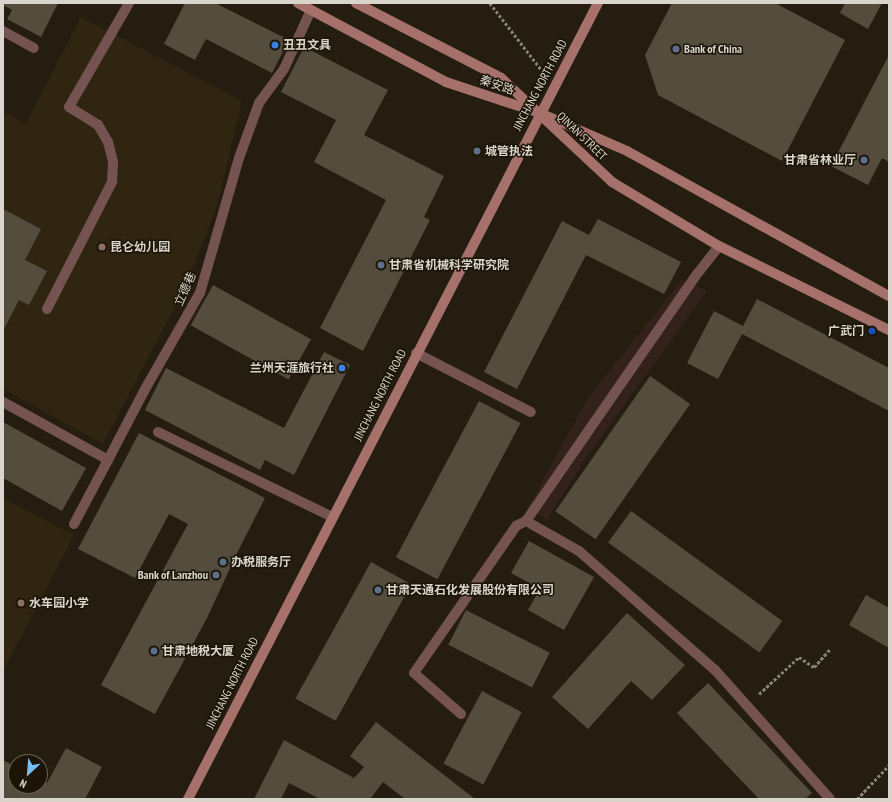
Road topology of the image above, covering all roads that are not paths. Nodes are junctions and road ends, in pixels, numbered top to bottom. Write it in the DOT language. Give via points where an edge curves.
graph roads {
  1 [pos="129,3"];
  2 [pos="298,3"];
  3 [pos="356,3"];
  4 [pos="598,3"];
  5 [pos="311,10"];
  6 [pos="3,32"];
  7 [pos="34,48"];
  8 [pos="540,114"];
  9 [pos="719,246"];
  10 [pos="889,296"];
  11 [pos="47,309"];
  12 [pos="889,330"];
  13 [pos="416,353"];
  14 [pos="3,402"];
  15 [pos="531,412"];
  16 [pos="158,432"];
  17 [pos="108,460"];
  18 [pos="332,517"];
  19 [pos="526,521"];
  20 [pos="74,524"];
  21 [pos="462,714"];
  22 [pos="188,799"];
  23 [pos="830,799"];
  1 -- 11 [label="street" via="70,107 98,125 108,142 113,162 112,182"];
  2 -- 5 [label="main road, 秦安路"];
  3 -- 8 [label="main road, 秦安路" via="501,78"];
  4 -- 8 [label="main road, JINCHANG NORTH ROAD"];
  5 -- 8 [label="main road, 秦安路" via="446,82"];
  5 -- 17 [label="street, 立德巷" via="284,69 259,103 239,158 200,293"];
  6 -- 7 [label="street"];
  8 -- 9 [label="main road, QIN'AN STREET" via="612,182"];
  8 -- 10 [label="main road, QIN'AN STREET" via="627,151"];
  8 -- 13 [label="main road, JINCHANG NORTH ROAD"];
  9 -- 12 [label="main road, QIN'AN STREET"];
  9 -- 19 [label="street"];
  13 -- 15 [label="street"];
  13 -- 18 [label="main road, JINCHANG NORTH ROAD"];
  14 -- 17 [label="street"];
  16 -- 18 [label="street"];
  17 -- 20 [label="street, 立德巷"];
  18 -- 22 [label="main road, JINCHANG NORTH ROAD"];
  19 -- 21 [label="street" via="516,526 414,673"];
  19 -- 23 [label="street" via="579,551 716,671"];
}
